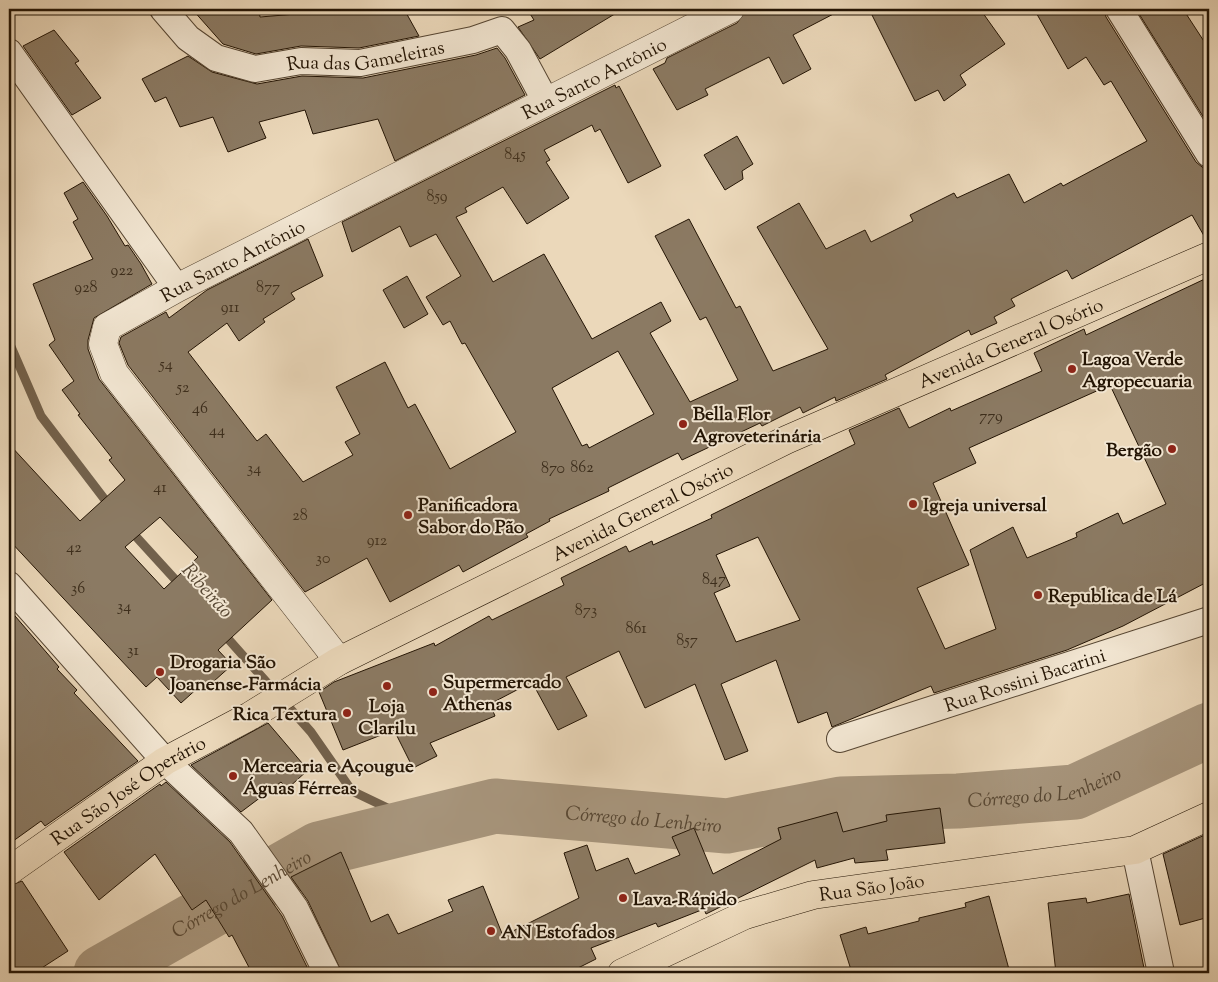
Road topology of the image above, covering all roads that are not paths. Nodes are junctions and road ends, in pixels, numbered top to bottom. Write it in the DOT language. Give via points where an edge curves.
graph roads {
  1 [pos="163,9"];
  2 [pos="730,9"];
  3 [pos="1119,9"];
  4 [pos="9,52"];
  5 [pos="546,102"];
  6 [pos="1209,154"];
  7 [pos="1209,256"];
  8 [pos="177,288"];
  9 [pos="9,585"];
  10 [pos="1209,620"];
  11 [pos="339,661"];
  12 [pos="250,716"];
  13 [pos="840,739"];
  14 [pos="165,761"];
  15 [pos="1209,816"];
  16 [pos="1135,850"];
  17 [pos="9,871"];
  18 [pos="327,973"];
  19 [pos="622,973"];
  20 [pos="1161,973"];
  1 -- 5 [label="street, Rua das Gameleiras" via="188,38 216,58 255,69 301,61 360,62 473,40 502,30 518,50"];
  2 -- 5 [label="street, Rua Santo Antônio"];
  3 -- 6 [label="street"];
  4 -- 8 [label="street"];
  5 -- 8 [label="street, Rua Santo Antônio"];
  7 -- 11 [label="highway, Avenida General Osório" via="786,440"];
  8 -- 11 [label="street, Rua Santo Antônio" via="107,327 103,344 114,373"];
  9 -- 14 [label="street"];
  10 -- 13 [label="street, Rua Rossini Bacarini"];
  11 -- 12 [label="highway, Avenida General Osório"];
  12 -- 14 [label="highway, Rua São José Operário"];
  14 -- 17 [label="highway, Rua São José Operário"];
  14 -- 18 [label="street" via="241,832 296,908"];
  15 -- 16 [label="highway, Rua São João"];
  16 -- 19 [label="highway, Rua São João" via="813,895 745,915"];
  16 -- 20 [label="street"];
}
